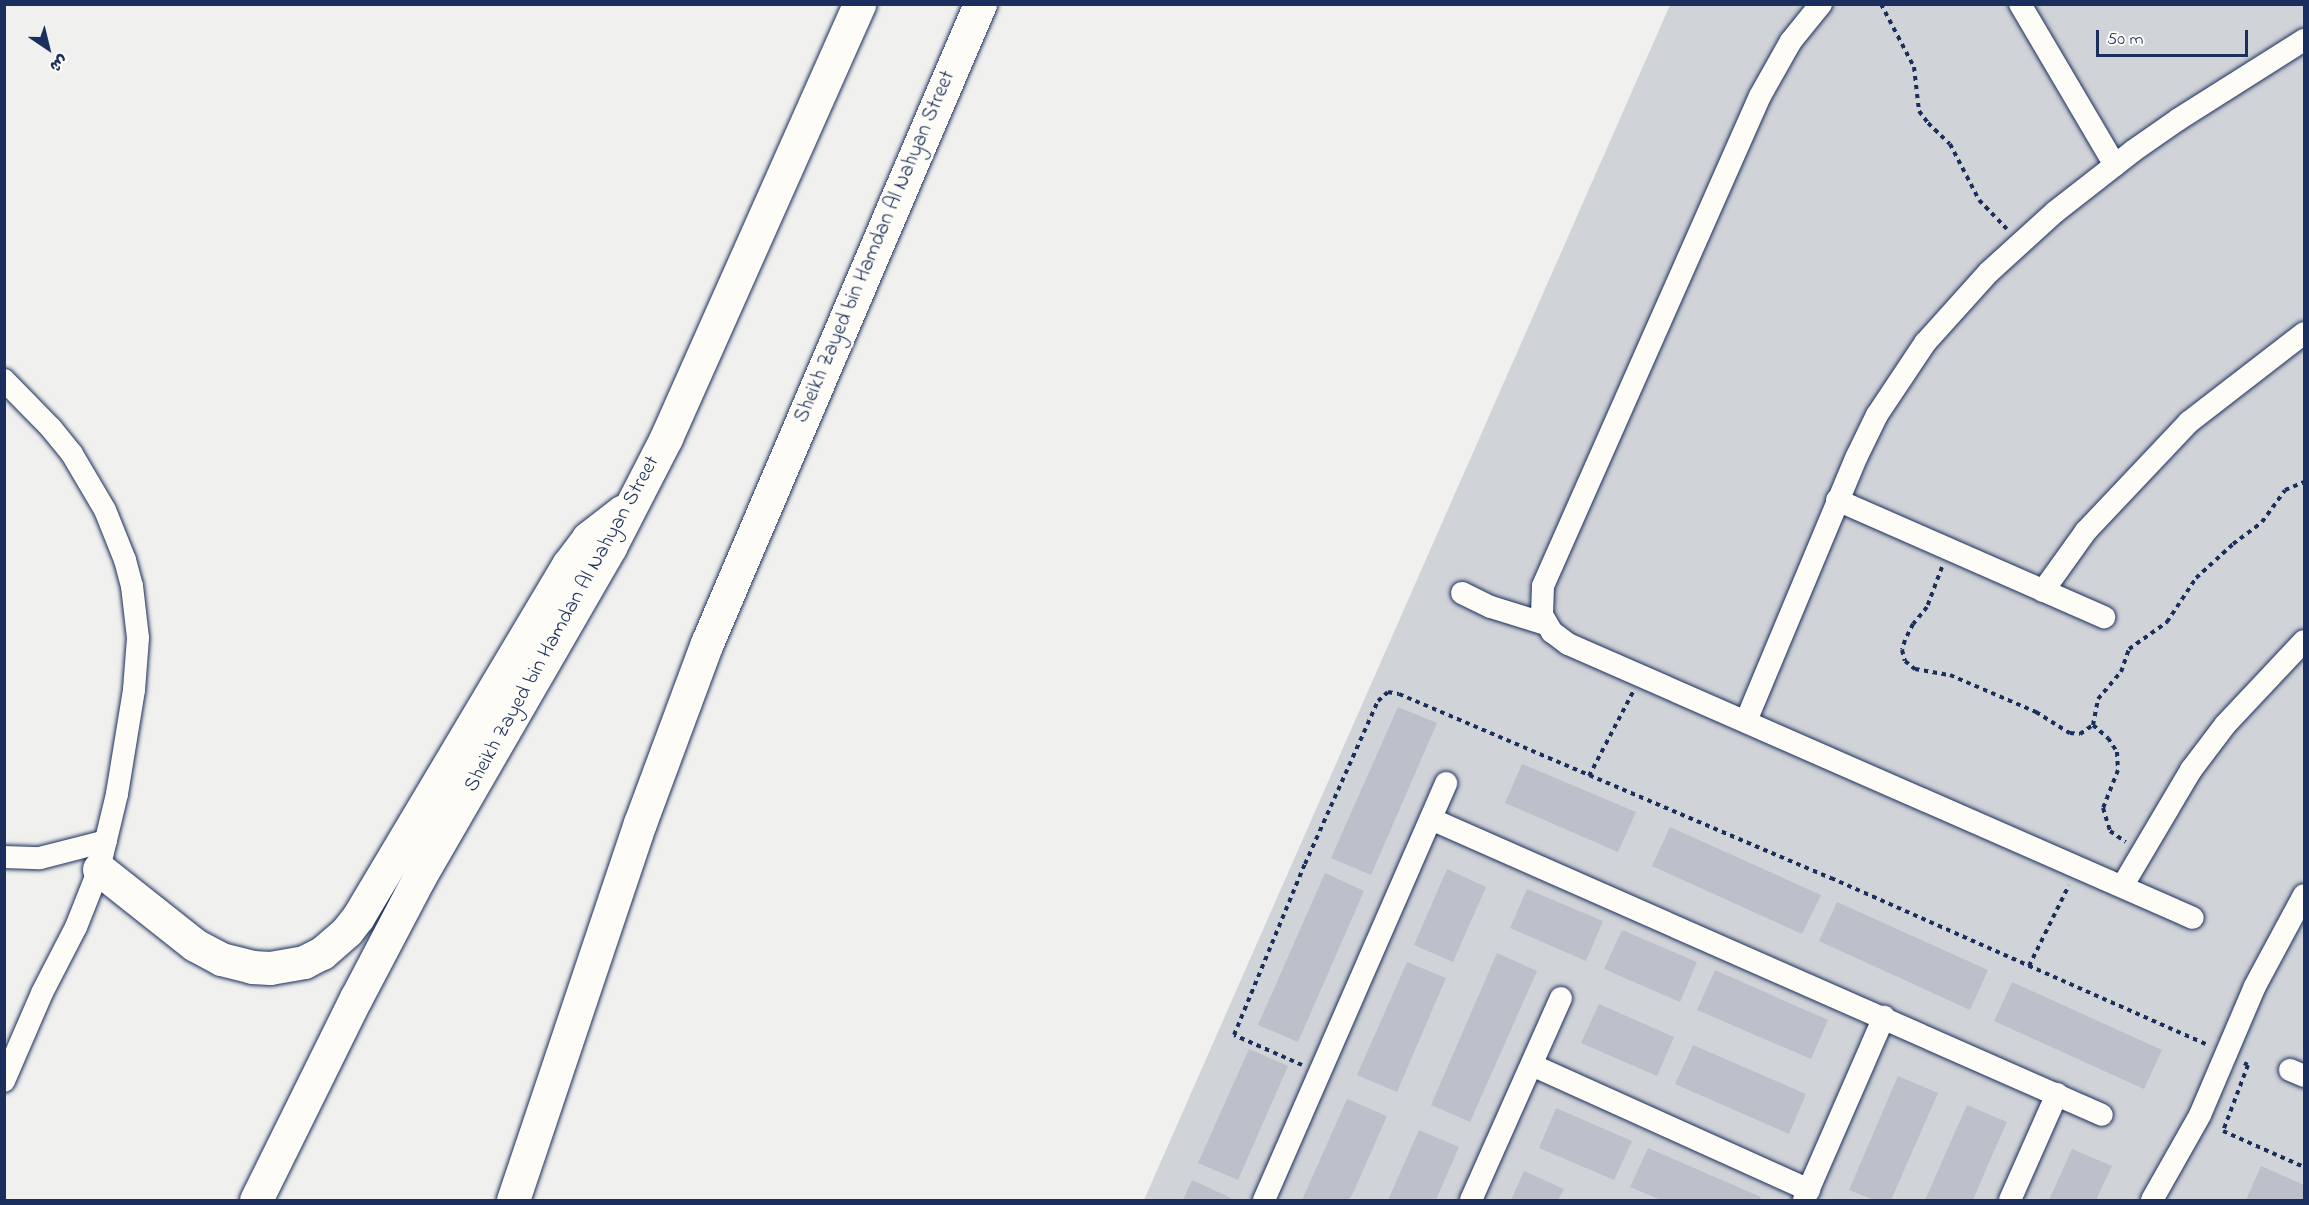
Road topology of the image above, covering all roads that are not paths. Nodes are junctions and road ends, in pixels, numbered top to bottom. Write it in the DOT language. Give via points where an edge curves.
graph roads {
  1 [pos="848,4"];
  2 [pos="859,4"];
  3 [pos="980,4"];
  4 [pos="1821,4"];
  5 [pos="2020,4"];
  6 [pos="2304,40"];
  7 [pos="836,56"];
  8 [pos="2115,165"];
  9 [pos="2304,333"];
  10 [pos="4,380"];
  11 [pos="1837,501"];
  12 [pos="632,505"];
  13 [pos="2043,591"];
  14 [pos="1462,593"];
  15 [pos="2104,617"];
  16 [pos="1546,624"];
  17 [pos="2304,641"];
  18 [pos="1746,721"];
  19 [pos="1446,783"];
  20 [pos="1431,819"];
  21 [pos="102,855"];
  22 [pos="4,858"];
  23 [pos="2123,885"];
  24 [pos="2304,895"];
  25 [pos="2193,918"];
  26 [pos="1562,998"];
  27 [pos="1884,1017"];
  28 [pos="1532,1065"];
  29 [pos="4,1081"];
  30 [pos="2057,1094"];
  31 [pos="2102,1114"];
  32 [pos="2187,1140"];
  33 [pos="1806,1195"];
  34 [pos="256,1200"];
  35 [pos="513,1200"];
  36 [pos="1264,1200"];
  37 [pos="1471,1200"];
  38 [pos="2010,1200"];
  39 [pos="2152,1200"];
  40 [pos="2168,1200"];
  1 -- 7 [label="street"];
  2 -- 7 [label="highway, Sheikh Zayed bin Hamdan Al Nahyan Street"];
  3 -- 35 [label="highway, Sheikh Zayed bin Hamdan Al Nahyan Street" via="707,643 640,823"];
  4 -- 16 [label="street" via="1791,41 1760,96 1543,586 1541,606"];
  5 -- 8 [label="street"];
  6 -- 8 [label="street" via="2214,95"];
  7 -- 12 [label="highway, Sheikh Zayed bin Hamdan Al Nahyan Street" via="717,326"];
  8 -- 11 [label="street" via="2022,240 1958,304 1900,375"];
  9 -- 13 [label="street" via="2189,422 2086,531"];
  10 -- 21 [label="street" via="51,428 91,484 117,536 132,586 137,664 117,794"];
  11 -- 13 [label="street"];
  11 -- 18 [label="street"];
  12 -- 21 [label="highway" via="602,526 568,565 358,917 322,953 304,962 270,968 221,959 195,945"];
  12 -- 34 [label="highway, Sheikh Zayed bin Hamdan Al Nahyan Street" via="419,878"];
  13 -- 15 [label="street"];
  14 -- 16 [label="street"];
  16 -- 18 [label="street" via="1568,644"];
  17 -- 23 [label="street" via="2225,725 2191,770"];
  18 -- 23 [label="street"];
  19 -- 20 [label="street"];
  20 -- 27 [label="street"];
  20 -- 36 [label="street"];
  21 -- 22 [label="street"];
  21 -- 29 [label="street" via="76,927"];
  23 -- 25 [label="street"];
  24 -- 32 [label="street" via="2255,986"];
  26 -- 28 [label="street"];
  27 -- 30 [label="street"];
  27 -- 33 [label="street"];
  28 -- 33 [label="street"];
  28 -- 37 [label="street"];
  30 -- 31 [label="street"];
  30 -- 38 [label="street"];
  32 -- 39 [label="street"];
  32 -- 40 [label="street"];
}
